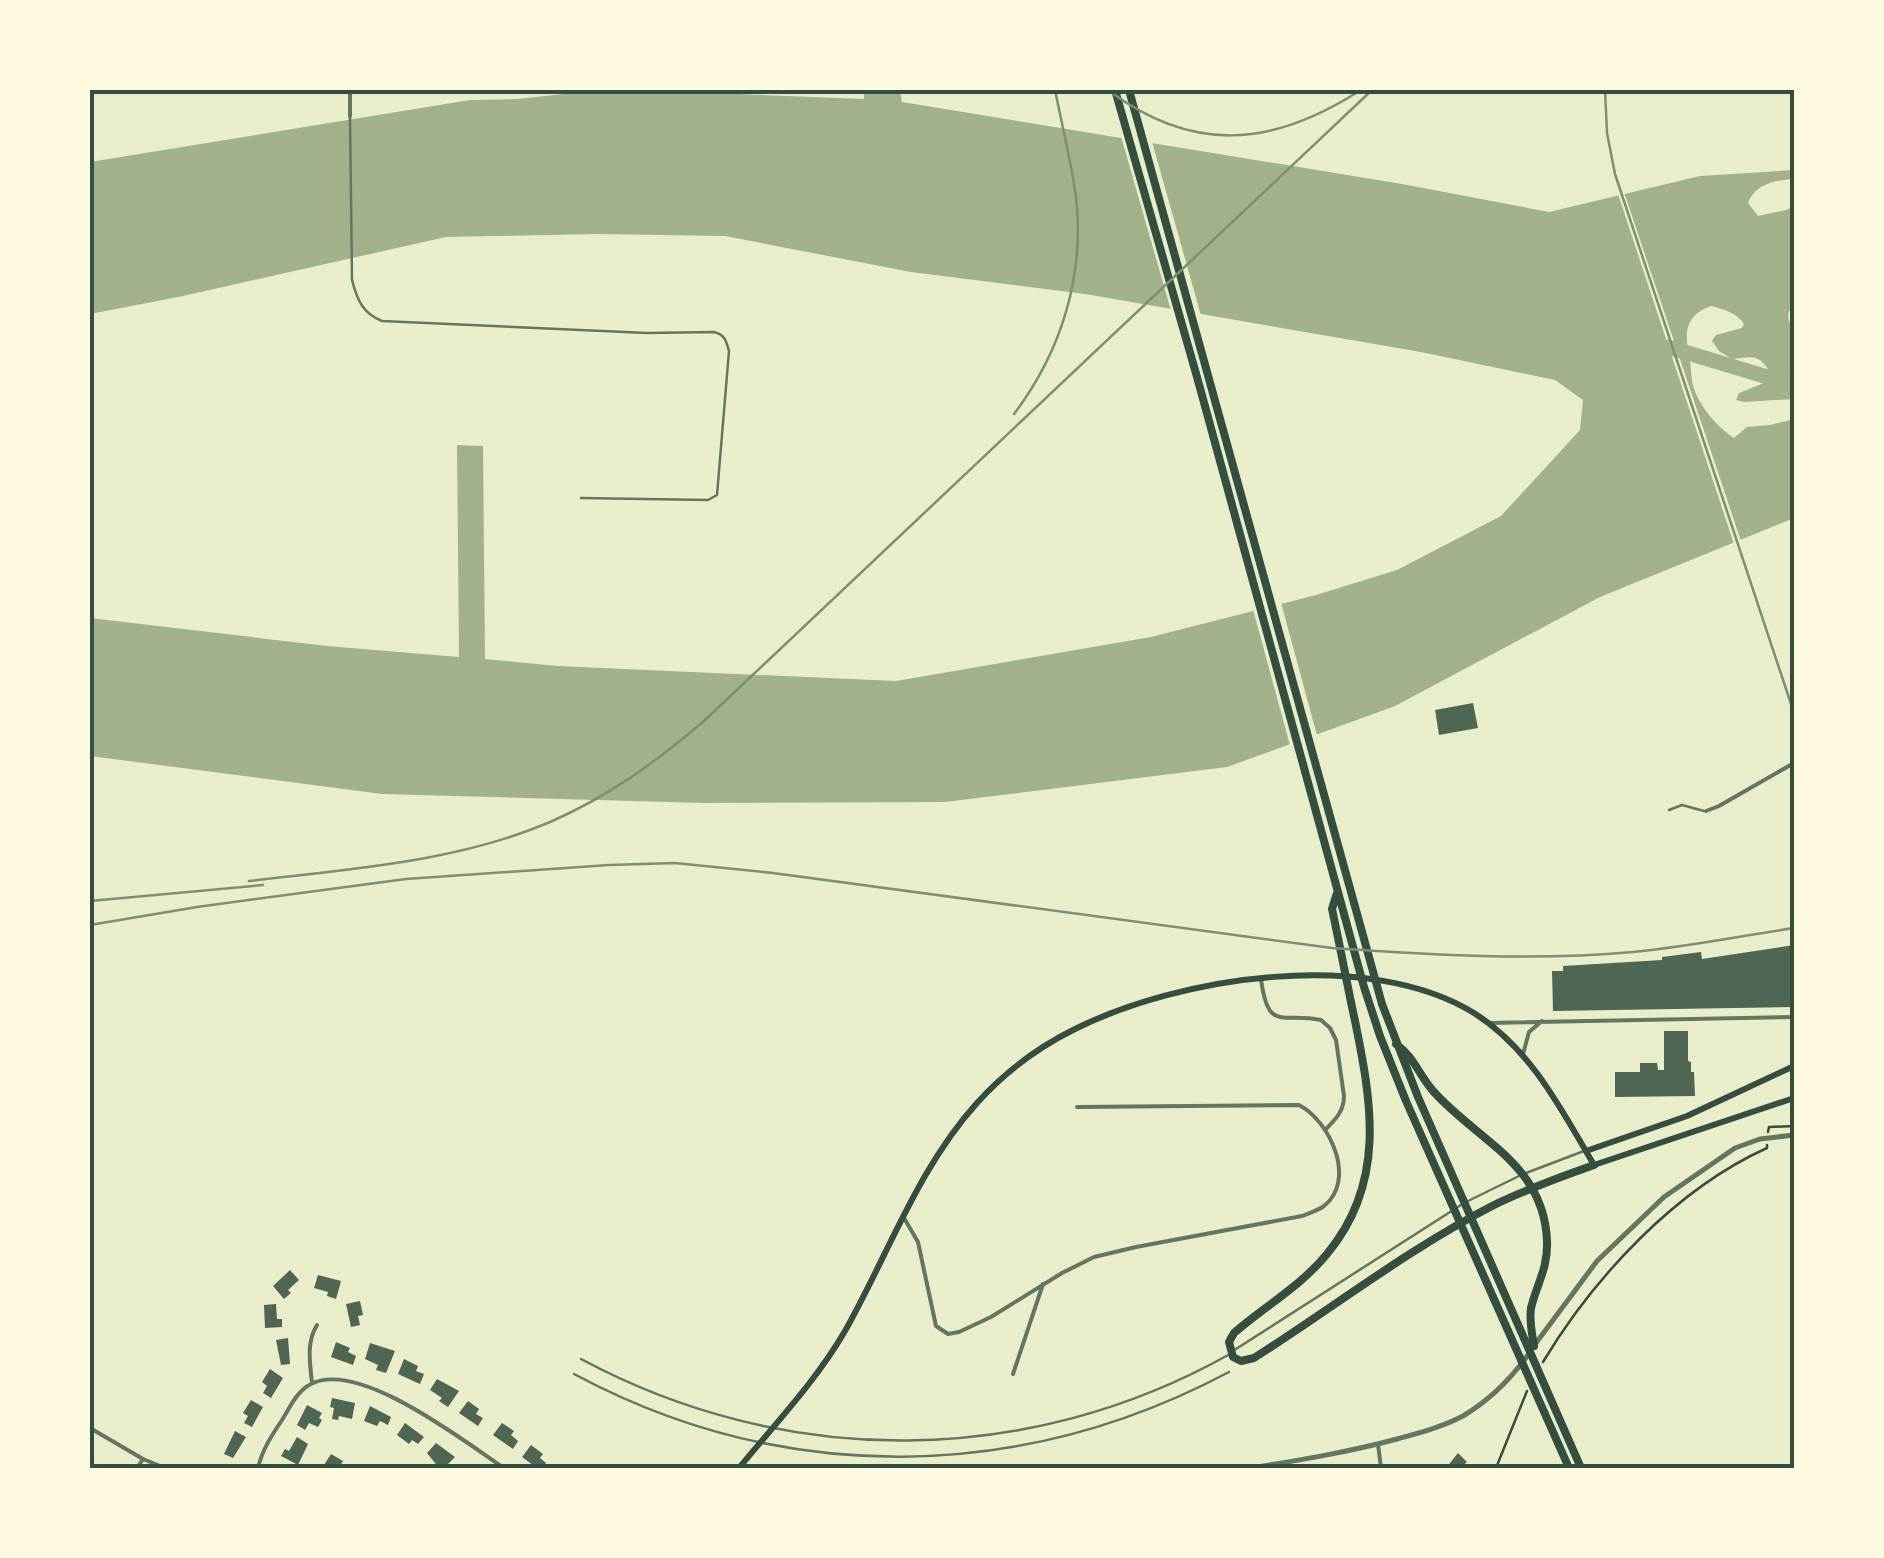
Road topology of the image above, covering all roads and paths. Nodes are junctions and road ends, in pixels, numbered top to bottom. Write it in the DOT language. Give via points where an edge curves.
graph roads {
  1 [pos="350,90"];
  2 [pos="1115,90"];
  3 [pos="1129,90"];
  4 [pos="350,116"];
  5 [pos="581,498"];
  6 [pos="1794,764"];
  7 [pos="1669,810"];
  8 [pos="1706,811"];
  9 [pos="1337,893"];
  10 [pos="1261,979"];
  11 [pos="1794,1017"];
  12 [pos="1542,1021"];
  13 [pos="1488,1023"];
  14 [pos="1396,1044"];
  15 [pos="1523,1054"];
  16 [pos="1794,1066"];
  17 [pos="1794,1098"];
  18 [pos="1077,1107"];
  19 [pos="1794,1126"];
  20 [pos="1326,1130"];
  21 [pos="1792,1135"];
  22 [pos="1768,1137"];
  23 [pos="1586,1151"];
  24 [pos="1594,1165"];
  25 [pos="904,1218"];
  26 [pos="1043,1284"];
  27 [pos="317,1325"];
  28 [pos="1534,1346"];
  29 [pos="1230,1353"];
  30 [pos="581,1360"];
  31 [pos="1540,1365"];
  32 [pos="1229,1372"];
  33 [pos="574,1374"];
  34 [pos="1013,1374"];
  35 [pos="312,1383"];
  36 [pos="1530,1386"];
  37 [pos="90,1428"];
  38 [pos="1378,1444"];
  39 [pos="144,1459"];
  40 [pos="137,1468"];
  41 [pos="165,1468"];
  42 [pos="258,1468"];
  43 [pos="504,1468"];
  44 [pos="739,1468"];
  45 [pos="1251,1468"];
  46 [pos="1380,1468"];
  47 [pos="1496,1468"];
  48 [pos="1569,1468"];
  49 [pos="1582,1468"];
  1 -- 4 [label="street"];
  2 -- 9 [label="highway"];
  3 -- 14 [label="highway"];
  4 -- 5 [label="lane" via="352,280 372,317 721,334 726,340 717,495"];
  6 -- 8 [label="street"];
  7 -- 8 [label="lane"];
  9 -- 29 [label="highway" via="1332,909 1371,1112 1361,1191 1327,1255 1234,1333"];
  9 -- 48 [label="highway" via="1393,1068"];
  10 -- 13 [label="main road" via="1398,982"];
  10 -- 20 [label="street" via="1274,1015 1321,1020 1334,1034 1344,1105"];
  10 -- 25 [label="main road" via="1136,1005 1071,1031 1031,1056 964,1117"];
  11 -- 12 [label="street"];
  12 -- 13 [label="street"];
  12 -- 15 [label="street"];
  13 -- 15 [label="main road"];
  14 -- 28 [label="highway" via="1442,1101 1524,1174 1537,1197 1547,1244 1530,1314"];
  14 -- 49 [label="highway"];
  15 -- 23 [label="main road"];
  16 -- 23 [label="main road" via="1699,1111"];
  17 -- 24 [label="main road"];
  18 -- 20 [label="street" via="1287,1103 1308,1110"];
  19 -- 22 [label="path" via="1769,1127"];
  20 -- 26 [label="street" via="1338,1172 1331,1198 1315,1212 1114,1251"];
  21 -- 22 [label="street"];
  22 -- 28 [label="street" via="1718,1158 1639,1218 1587,1273"];
  22 -- 31 [label="path" via="1767,1148 1716,1177 1638,1242 1585,1300"];
  23 -- 24 [label="main road"];
  23 -- 29 [label="lane" via="1452,1210"];
  24 -- 29 [label="highway" via="1460,1224 1254,1358 1241,1362"];
  25 -- 26 [label="street" via="918,1242 934,1320 943,1332 979,1324"];
  25 -- 44 [label="main road" via="845,1330"];
  26 -- 34 [label="street"];
  27 -- 35 [label="street" via="309,1349"];
  28 -- 38 [label="street" via="1510,1378 1464,1415"];
  29 -- 30 [label="lane" via="1136,1398 1063,1420 988,1435 904,1441 818,1436 731,1420"];
  32 -- 33 [label="lane" via="1142,1413 1067,1436 904,1458 816,1452 727,1435 652,1411"];
  35 -- 42 [label="street" via="294,1400"];
  35 -- 43 [label="street" via="346,1382 394,1397"];
  36 -- 47 [label="path"];
  37 -- 39 [label="street"];
  38 -- 45 [label="street"];
  38 -- 46 [label="street"];
  39 -- 40 [label="street"];
  39 -- 41 [label="street"];
}
